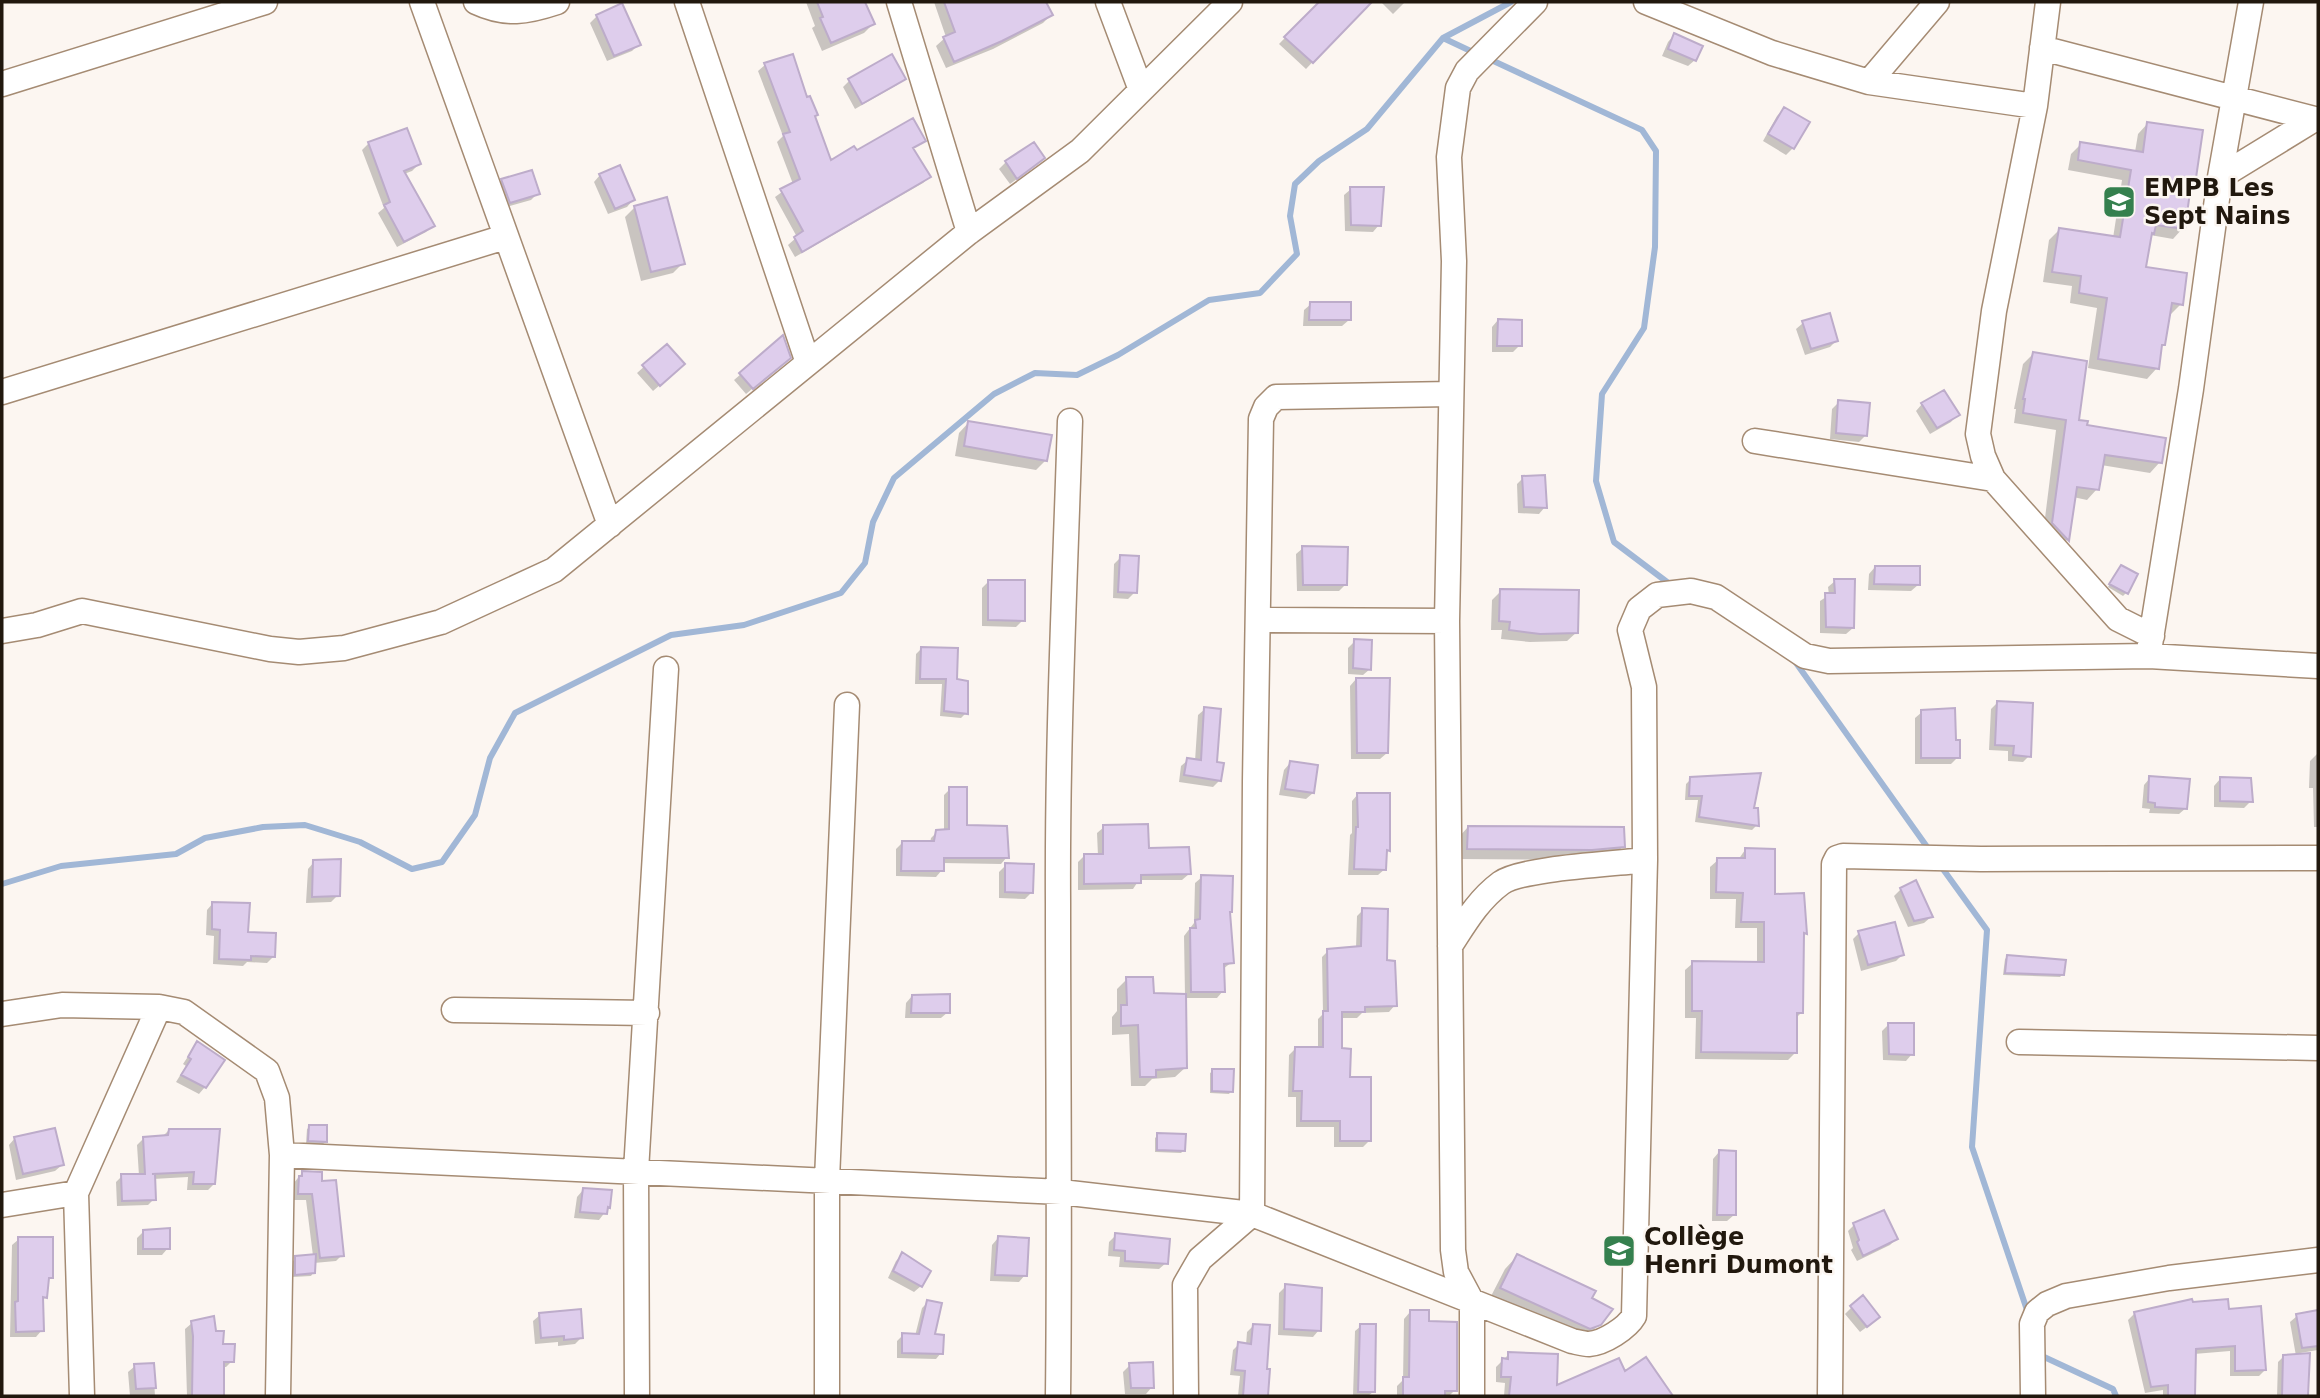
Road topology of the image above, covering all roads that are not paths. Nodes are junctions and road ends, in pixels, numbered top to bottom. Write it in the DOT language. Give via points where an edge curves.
graph roads {
  1 [pos="265,2"];
  2 [pos="422,2"];
  3 [pos="476,2"];
  4 [pos="557,2"];
  5 [pos="687,2"];
  6 [pos="899,2"];
  7 [pos="1108,2"];
  8 [pos="1230,2"];
  9 [pos="1535,2"];
  10 [pos="1646,2"];
  11 [pos="1937,2"];
  12 [pos="2048,2"];
  13 [pos="2251,2"];
  14 [pos="2042,48"];
  15 [pos="1869,82"];
  16 [pos="2,84"];
  17 [pos="1141,90"];
  18 [pos="2233,99"];
  19 [pos="2035,106"];
  20 [pos="2316,120"];
  21 [pos="2220,177"];
  22 [pos="969,232"];
  23 [pos="505,237"];
  24 [pos="808,363"];
  25 [pos="2,391"];
  26 [pos="1451,394"];
  27 [pos="1070,421"];
  28 [pos="1755,441"];
  29 [pos="1993,479"];
  30 [pos="610,525"];
  31 [pos="1258,620"];
  32 [pos="1447,621"];
  33 [pos="2,631"];
  34 [pos="2150,646"];
  35 [pos="2318,666"];
  36 [pos="666,669"];
  37 [pos="847,705"];
  38 [pos="2318,858"];
  39 [pos="1645,860"];
  40 [pos="1450,946"];
  41 [pos="159,1007"];
  42 [pos="454,1010"];
  43 [pos="647,1013"];
  44 [pos="2,1014"];
  45 [pos="2019,1042"];
  46 [pos="2318,1048"];
  47 [pos="282,1154"];
  48 [pos="636,1171"];
  49 [pos="827,1180"];
  50 [pos="1060,1192"];
  51 [pos="76,1193"];
  52 [pos="2,1205"];
  53 [pos="1252,1214"];
  54 [pos="2318,1260"];
  55 [pos="1472,1302"];
  56 [pos="82,1396"];
  57 [pos="278,1396"];
  58 [pos="637,1396"];
  59 [pos="827,1396"];
  60 [pos="1058,1396"];
  61 [pos="1186,1396"];
  62 [pos="1472,1396"];
  63 [pos="1830,1396"];
  64 [pos="2033,1396"];
  1 -- 16 [label="street"];
  2 -- 23 [label="street"];
  3 -- 4 [label="street" via="493,10 528,12"];
  5 -- 24 [label="street"];
  6 -- 22 [label="street"];
  7 -- 17 [label="street"];
  8 -- 17 [label="street"];
  9 -- 26 [label="street" via="1467,71 1458,88 1449,157 1454,261"];
  10 -- 15 [label="street" via="1772,52"];
  11 -- 15 [label="street"];
  12 -- 14 [label="street"];
  13 -- 18 [label="street"];
  14 -- 18 [label="street"];
  14 -- 19 [label="street"];
  15 -- 19 [label="street"];
  17 -- 22 [label="street" via="1080,151"];
  18 -- 20 [label="street"];
  18 -- 21 [label="street"];
  19 -- 29 [label="street" via="1994,311 1978,434"];
  20 -- 21 [label="street"];
  21 -- 34 [label="street"];
  22 -- 24 [label="street"];
  23 -- 25 [label="street"];
  23 -- 30 [label="street"];
  24 -- 30 [label="street"];
  26 -- 31 [label="street" via="1276,397 1266,407 1261,419"];
  26 -- 32 [label="street"];
  27 -- 50 [label="street" via="1058,902"];
  28 -- 29 [label="street"];
  29 -- 34 [label="street" via="2118,619"];
  30 -- 33 [label="street" via="554,570 527,584 441,622 344,648 270,649 82,611"];
  31 -- 32 [label="street"];
  31 -- 53 [label="street"];
  32 -- 40 [label="street"];
  34 -- 35 [label="street"];
  34 -- 39 [label="street" via="1829,661 1805,656 1716,597 1691,592 1657,595 1639,609 1630,630 1644,687"];
  36 -- 43 [label="street"];
  37 -- 49 [label="street"];
  38 -- 63 [label="street" via="1837,858"];
  39 -- 40 [label="street" via="1525,874 1503,881 1476,905"];
  39 -- 55 [label="street" via="1634,1316 1602,1341 1588,1344"];
  40 -- 55 [label="street" via="1453,1250 1456,1272"];
  41 -- 44 [label="street" via="62,1005"];
  41 -- 47 [label="street" via="184,1012 267,1071 277,1098"];
  41 -- 51 [label="street"];
  42 -- 43 [label="street"];
  43 -- 48 [label="street"];
  45 -- 46 [label="street"];
  47 -- 48 [label="street"];
  47 -- 57 [label="street"];
  48 -- 49 [label="street"];
  48 -- 58 [label="street"];
  49 -- 50 [label="street"];
  49 -- 59 [label="street"];
  50 -- 53 [label="street"];
  50 -- 60 [label="street"];
  51 -- 52 [label="street"];
  51 -- 56 [label="street"];
  53 -- 55 [label="street"];
  53 -- 61 [label="street" via="1200,1259 1185,1285"];
  54 -- 64 [label="street" via="2169,1278 2066,1296 2047,1304 2032,1324"];
  55 -- 62 [label="street"];
}
